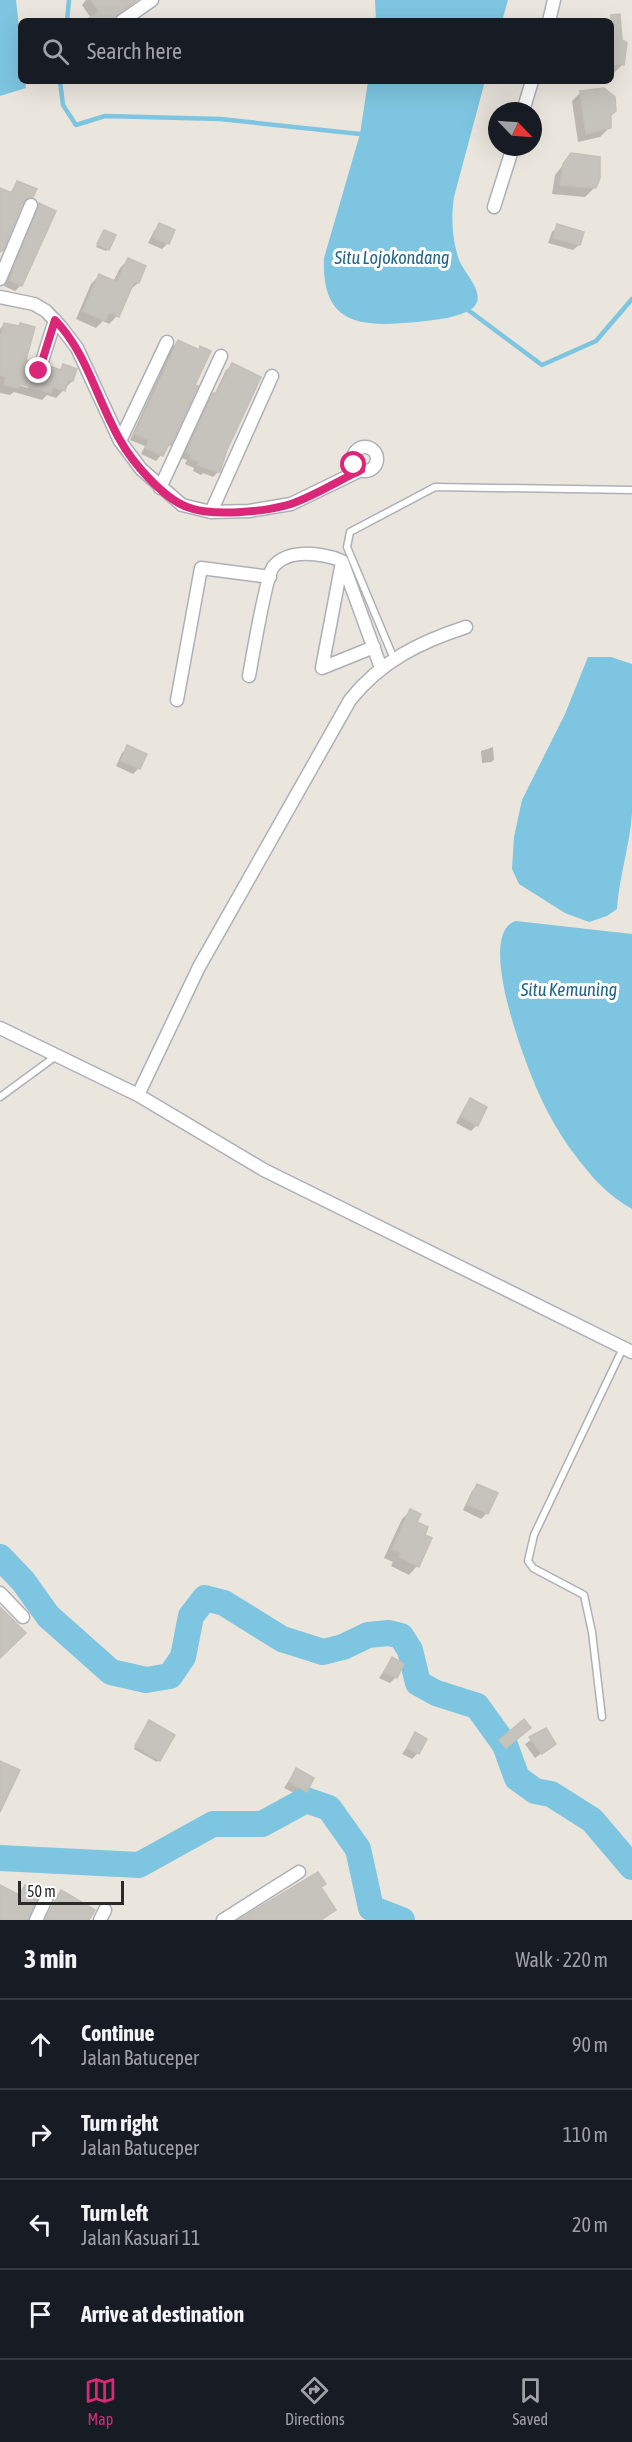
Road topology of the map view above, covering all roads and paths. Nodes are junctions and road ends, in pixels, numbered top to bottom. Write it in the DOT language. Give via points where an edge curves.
graph roads {
  1 [pos="152,0"];
  2 [pos="554,0"];
  3 [pos="126,18"];
  4 [pos="550,18"];
  5 [pos="531,84"];
  6 [pos="526,102"];
  7 [pos="510,156"];
  8 [pos="31,205"];
  9 [pos="494,207"];
  10 [pos="0,279"];
  11 [pos="0,297"];
  12 [pos="55,320"];
  13 [pos="167,342"];
  14 [pos="221,356"];
  15 [pos="39,371"];
  16 [pos="272,376"];
  17 [pos="120,441"];
  18 [pos="361,470"];
  19 [pos="160,488"];
  20 [pos="632,489"];
  21 [pos="211,512"];
  22 [pos="342,561"];
  23 [pos="270,577"];
  24 [pos="466,627"];
  25 [pos="374,647"];
  26 [pos="394,659"];
  27 [pos="381,668"];
  28 [pos="249,676"];
  29 [pos="177,700"];
  30 [pos="0,1028"];
  31 [pos="57,1056"];
  32 [pos="138,1095"];
  33 [pos="0,1097"];
  34 [pos="628,1350"];
  35 [pos="0,1593"];
  36 [pos="23,1617"];
  37 [pos="603,1716"];
  38 [pos="299,1872"];
  39 [pos="46,1897"];
  40 [pos="36,1920"];
  41 [pos="223,1920"];
  1 -- 3 [label="street"];
  2 -- 4 [label="street"];
  5 -- 6 [label="street"];
  7 -- 9 [label="street"];
  8 -- 10 [label="street"];
  11 -- 12 [label="street" via="34,303"];
  12 -- 15 [label="street"];
  12 -- 17 [label="street" via="77,348"];
  13 -- 17 [label="street"];
  14 -- 19 [label="street"];
  16 -- 21 [label="street"];
  17 -- 19 [label="street"];
  18 -- 21 [label="street" via="291,504"];
  19 -- 21 [label="street" via="189,508"];
  20 -- 26 [label="lane" via="435,487 350,532 347,547"];
  22 -- 23 [label="street" via="315,554 287,556 271,569"];
  22 -- 25 [label="street"];
  22 -- 25 [label="street" via="322,668"];
  23 -- 28 [label="street"];
  23 -- 29 [label="street" via="201,568"];
  24 -- 26 [label="street" via="420,644"];
  25 -- 27 [label="street"];
  26 -- 27 [label="street"];
  27 -- 32 [label="street" via="350,700 326,740 199,967"];
  30 -- 31 [label="street"];
  31 -- 32 [label="street"];
  31 -- 33 [label="lane"];
  32 -- 34 [label="street" via="264,1170"];
  34 -- 37 [label="lane" via="534,1535 528,1561 533,1569 584,1595"];
  35 -- 36 [label="street"];
  38 -- 41 [label="street"];
  39 -- 40 [label="street"];
}
